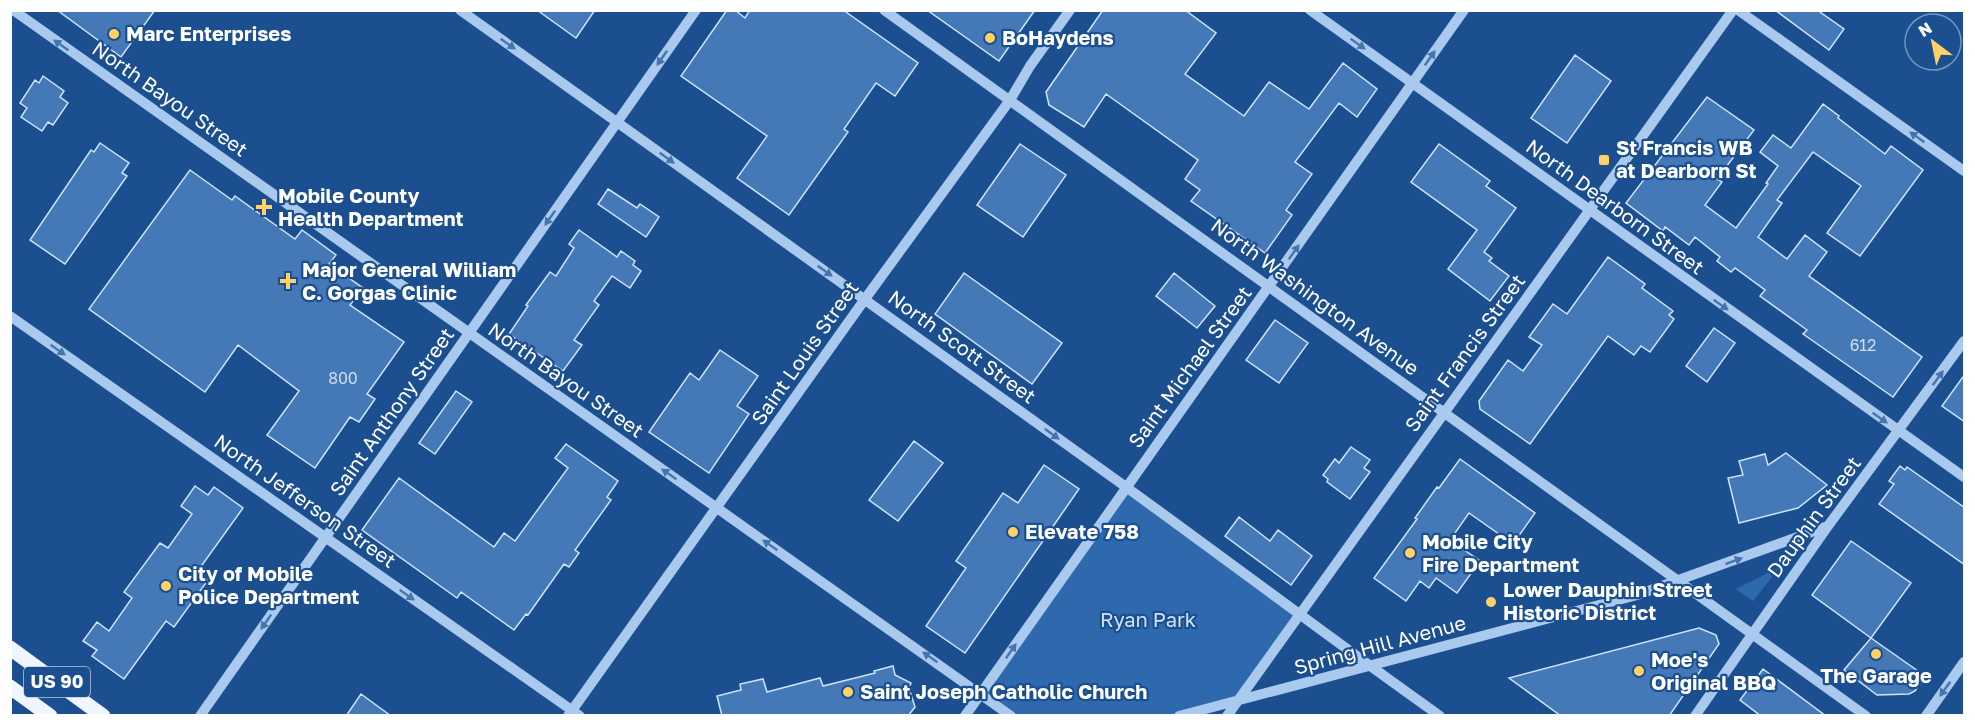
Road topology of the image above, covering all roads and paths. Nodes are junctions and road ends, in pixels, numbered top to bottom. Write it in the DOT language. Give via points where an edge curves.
graph roads {
  1 [pos="13,10"];
  2 [pos="460,10"];
  3 [pos="696,10"];
  4 [pos="884,10"];
  5 [pos="1070,10"];
  6 [pos="1310,10"];
  7 [pos="1464,10"];
  8 [pos="1733,10"];
  9 [pos="1738,10"];
  10 [pos="1412,83"];
  11 [pos="1010,100"];
  12 [pos="617,122"];
  13 [pos="1965,171"];
  14 [pos="1590,211"];
  15 [pos="1270,286"];
  16 [pos="865,299"];
  17 [pos="10,316"];
  18 [pos="469,333"];
  19 [pos="1965,341"];
  20 [pos="1445,412"];
  21 [pos="1899,431"];
  22 [pos="1965,477"];
  23 [pos="1126,487"];
  24 [pos="717,507"];
  25 [pos="1828,526"];
  26 [pos="325,538"];
  27 [pos="1679,582"];
  28 [pos="1299,616"];
  29 [pos="1752,635"];
  30 [pos="10,648"];
  31 [pos="1965,662"];
  32 [pos="1370,666"];
  33 [pos="10,687"];
  34 [pos="981,693"];
  35 [pos="1237,701"];
  36 [pos="574,714"];
  37 [pos="50,716"];
  38 [pos="103,716"];
  39 [pos="200,716"];
  40 [pos="965,716"];
  41 [pos="1011,716"];
  42 [pos="1179,716"];
  43 [pos="1227,716"];
  44 [pos="1440,716"];
  45 [pos="1695,716"];
  46 [pos="1866,716"];
  47 [pos="1926,716"];
  18 -- 1 [label="street, North Bayou Street, one-way"];
  2 -- 12 [label="street, North Scott Street, one-way"];
  3 -- 12 [label="street, Saint Anthony Street, one-way"];
  4 -- 11 [label="street, North Washington Avenue"];
  5 -- 11 [label="street, Saint Louis Street"];
  6 -- 10 [label="street, North Dearborn Street, one-way"];
  10 -- 7 [label="street, Saint Michael Street, one-way"];
  8 -- 14 [label="street, Saint Francis Street"];
  13 -- 9 [label="street, one-way"];
  10 -- 14 [label="street, North Dearborn Street"];
  15 -- 10 [label="street, Saint Michael Street, one-way"];
  11 -- 15 [label="street, North Washington Avenue"];
  11 -- 16 [label="street, Saint Louis Street"];
  12 -- 16 [label="street, North Scott Street, one-way"];
  12 -- 18 [label="street, Saint Anthony Street, one-way"];
  14 -- 20 [label="street, Saint Francis Street"];
  14 -- 21 [label="street, North Dearborn Street, one-way"];
  15 -- 20 [label="street, North Washington Avenue"];
  15 -- 23 [label="street, Saint Michael Street"];
  16 -- 23 [label="street, North Scott Street, one-way"];
  16 -- 24 [label="street, Saint Louis Street"];
  17 -- 26 [label="street, North Jefferson Street, one-way"];
  24 -- 18 [label="street, North Bayou Street, one-way"];
  18 -- 26 [label="street, Saint Anthony Street"];
  21 -- 19 [label="street, Dauphin Street, one-way"];
  20 -- 27 [label="street, North Washington Avenue"];
  20 -- 28 [label="street, Saint Francis Street"];
  21 -- 22 [label="street, North Dearborn Street"];
  21 -- 25 [label="street, Dauphin Street"];
  23 -- 28 [label="street, North Scott Street"];
  34 -- 23 [label="street, Saint Michael Street, one-way"];
  34 -- 24 [label="street, North Bayou Street, one-way"];
  24 -- 36 [label="street, Saint Louis Street"];
  27 -- 25 [label="street, Spring Hill Avenue, one-way"];
  25 -- 29 [label="street, Dauphin Street"];
  26 -- 36 [label="street, North Jefferson Street, one-way"];
  26 -- 39 [label="street, Saint Anthony Street, one-way"];
  27 -- 29 [label="street, North Washington Avenue"];
  27 -- 32 [label="street, Spring Hill Avenue"];
  28 -- 32 [label="street, North Scott Street"];
  28 -- 35 [label="street, Saint Francis Street"];
  29 -- 45 [label="street, Dauphin Street"];
  29 -- 46 [label="street, North Washington Avenue"];
  30 -- 38 [label="main road, US 90"];
  31 -- 47 [label="street, one-way"];
  32 -- 35 [label="street, Spring Hill Avenue"];
  32 -- 44 [label="street, North Scott Street"];
  33 -- 37 [label="main road, US 90"];
  34 -- 40 [label="street, Saint Michael Street"];
  34 -- 41 [label="street, North Bayou Street"];
  35 -- 42 [label="street, Spring Hill Avenue"];
  35 -- 43 [label="street, Saint Francis Street"];
}
